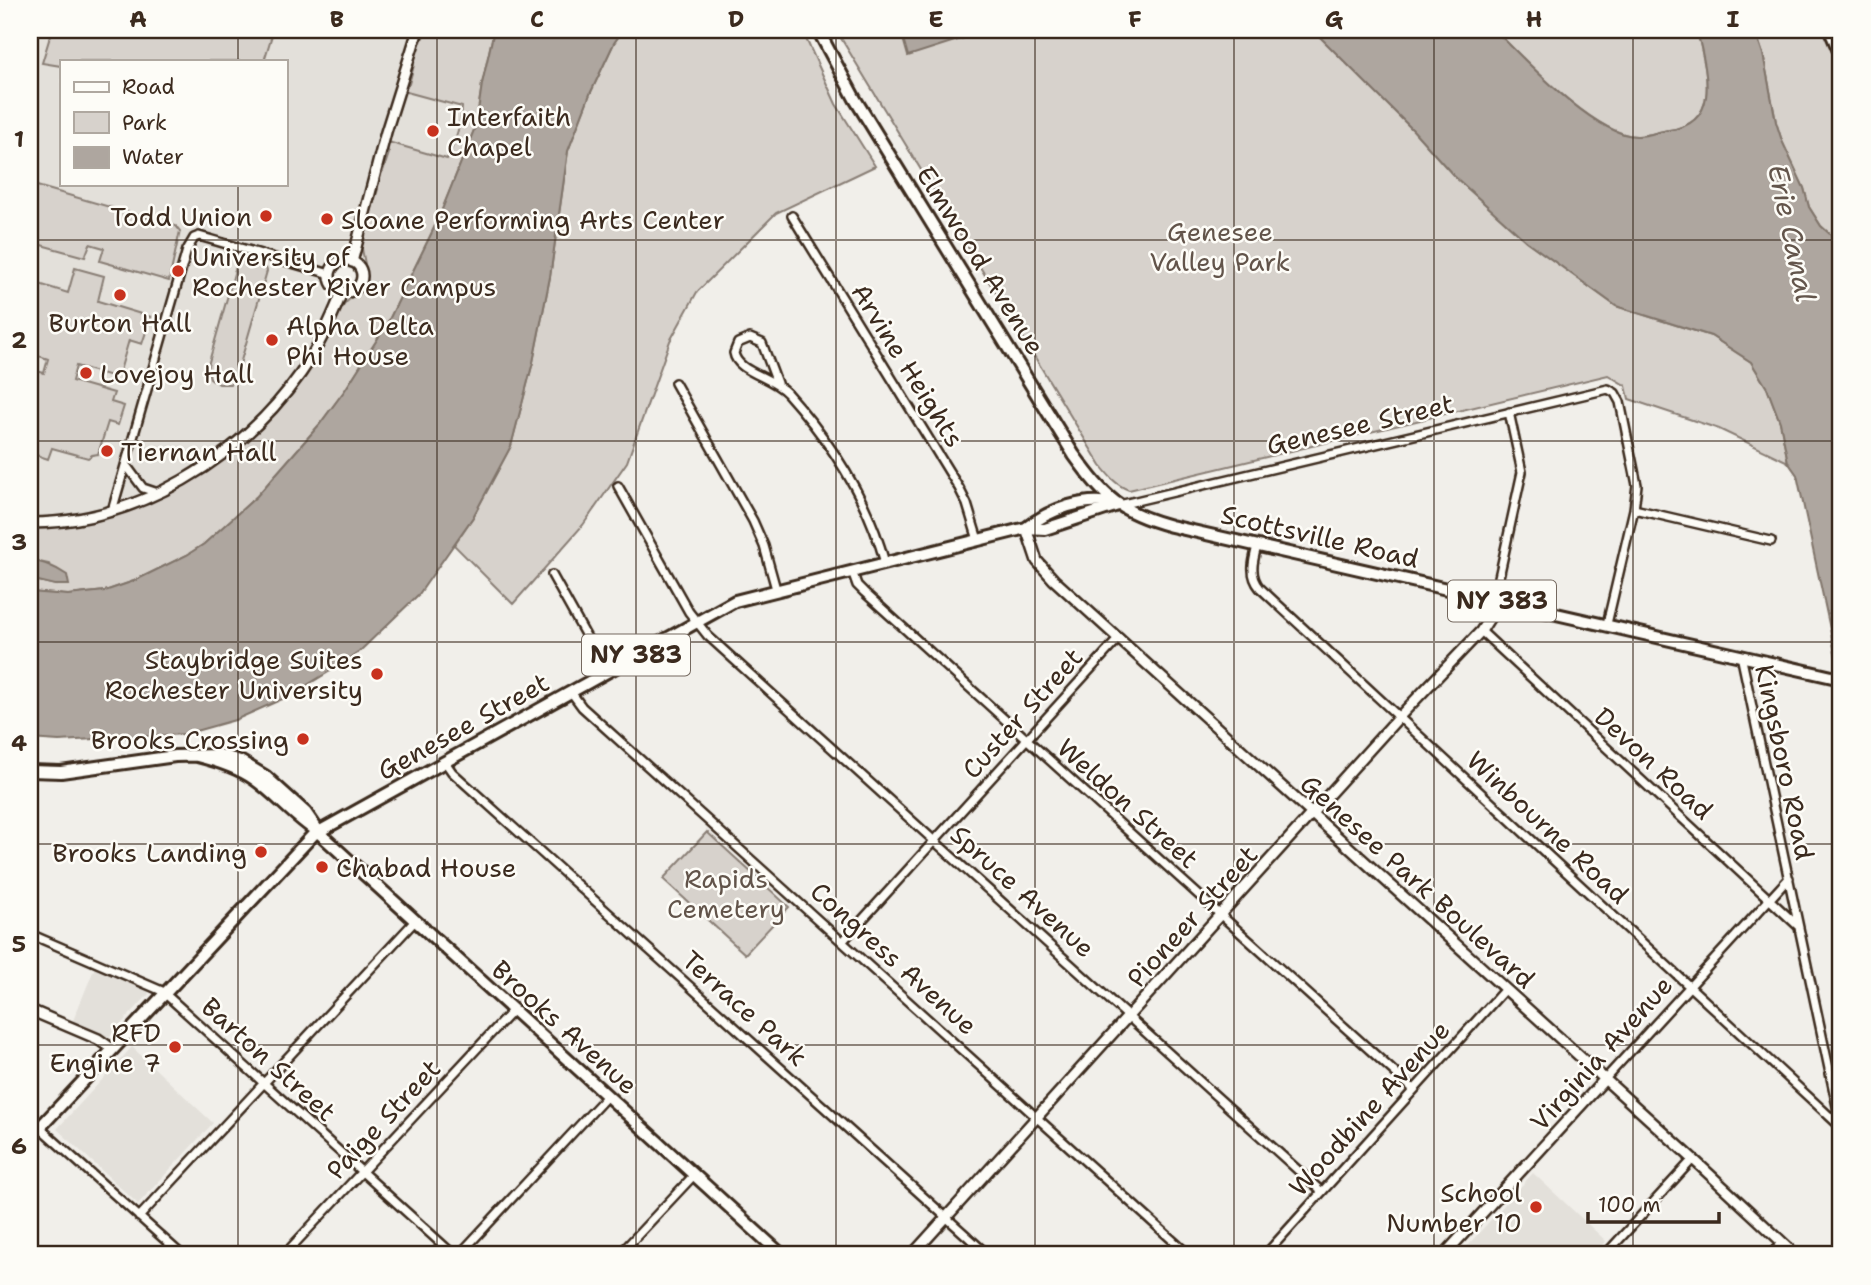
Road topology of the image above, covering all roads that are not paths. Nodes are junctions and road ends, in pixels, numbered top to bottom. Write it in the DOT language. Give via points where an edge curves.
graph roads {
  1 [pos="418,30"];
  2 [pos="818,30"];
  3 [pos="1830,30"];
  4 [pos="1841,53"];
  5 [pos="792,216"];
  6 [pos="352,262"];
  7 [pos="330,274"];
  8 [pos="342,292"];
  9 [pos="675,383"];
  10 [pos="777,383"];
  11 [pos="1508,412"];
  12 [pos="125,466"];
  13 [pos="618,486"];
  14 [pos="158,494"];
  15 [pos="1118,505"];
  16 [pos="1634,509"];
  17 [pos="113,512"];
  18 [pos="30,523"];
  19 [pos="1026,528"];
  20 [pos="978,540"];
  21 [pos="1771,541"];
  22 [pos="1257,546"];
  23 [pos="885,563"];
  24 [pos="852,571"];
  25 [pos="552,575"];
  26 [pos="776,589"];
  27 [pos="1494,600"];
  28 [pos="695,622"];
  29 [pos="1607,624"];
  30 [pos="1481,631"];
  31 [pos="1119,638"];
  32 [pos="1741,655"];
  33 [pos="606,672"];
  34 [pos="1837,678"];
  35 [pos="571,692"];
  36 [pos="1399,717"];
  37 [pos="1027,739"];
  38 [pos="445,762"];
  39 [pos="30,771"];
  40 [pos="1312,814"];
  41 [pos="318,832"];
  42 [pos="936,841"];
  43 [pos="1788,878"];
  44 [pos="1770,898"];
  45 [pos="1220,915"];
  46 [pos="415,921"];
  47 [pos="1799,927"];
  48 [pos="30,934"];
  49 [pos="844,940"];
  50 [pos="1690,986"];
  51 [pos="1505,989"];
  52 [pos="164,993"];
  53 [pos="30,1010"];
  54 [pos="513,1010"];
  55 [pos="1129,1017"];
  56 [pos="113,1049"];
  57 [pos="1605,1079"];
  58 [pos="263,1082"];
  59 [pos="1413,1089"];
  60 [pos="607,1096"];
  61 [pos="1037,1118"];
  62 [pos="1841,1126"];
  63 [pos="39,1128"];
  64 [pos="30,1138"];
  65 [pos="1693,1159"];
  66 [pos="362,1172"];
  67 [pos="694,1175"];
  68 [pos="1322,1192"];
  69 [pos="139,1217"];
  70 [pos="946,1217"];
  71 [pos="1782,1242"];
  72 [pos="182,1255"];
  73 [pos="284,1255"];
  74 [pos="454,1255"];
  75 [pos="459,1255"];
  76 [pos="619,1255"];
  77 [pos="782,1255"];
  78 [pos="912,1255"];
  79 [pos="988,1255"];
  80 [pos="1189,1255"];
  81 [pos="1265,1255"];
  82 [pos="1444,1255"];
  83 [pos="1605,1255"];
  84 [pos="1771,1255"];
  85 [pos="1796,1255"];
  1 -- 6 [label="street"];
  2 -- 15 [label="main road, Elmwood Avenue" via="862,111 1074,455 1100,490"];
  3 -- 4 [label="highway"];
  5 -- 20 [label="street, Arvine Heights" via="959,488"];
  6 -- 7 [label="street" via="337,263"];
  6 -- 8 [label="street" via="360,268 360,284 353,291"];
  7 -- 8 [label="street"];
  7 -- 12 [label="street" via="194,237"];
  8 -- 14 [label="street" via="310,359 274,406 228,449"];
  9 -- 26 [label="street" via="753,521"];
  10 -- 10 [label="street" via="762,343 750,338 738,343 734,353 739,365"];
  10 -- 23 [label="street" via="856,488 872,519"];
  11 -- 15 [label="street, Genesee Street"];
  11 -- 16 [label="street, Genesee Street" via="1613,391 1620,402 1637,475"];
  11 -- 27 [label="street" via="1522,472"];
  12 -- 14 [label="street" via="143,488"];
  12 -- 17 [label="street"];
  13 -- 28 [label="street, Spruce Avenue"];
  14 -- 17 [label="street"];
  15 -- 19 [label="main road, Genesee Street / NY 383" via="1045,529"];
  15 -- 22 [label="main road, Scottsville Road / NY 383" via="1160,523"];
  16 -- 21 [label="street"];
  16 -- 29 [label="street"];
  17 -- 18 [label="street"];
  19 -- 20 [label="main road, Genesee Street / NY 383"];
  19 -- 31 [label="street, Genesee Park Boulevard" via="1043,568"];
  20 -- 23 [label="main road, Genesee Street / NY 383"];
  22 -- 27 [label="main road, Scottsville Road / NY 383"];
  22 -- 36 [label="street, Winbourne Road" via="1252,569 1256,584"];
  23 -- 24 [label="main road, Genesee Street / NY 383"];
  24 -- 26 [label="main road, Genesee Street / NY 383"];
  24 -- 37 [label="street, Weldon Street" via="864,592"];
  25 -- 33 [label="street"];
  26 -- 28 [label="main road, Genesee Street / NY 383" via="735,601"];
  27 -- 29 [label="main road, Scottsville Road / NY 383"];
  27 -- 30 [label="street, Pioneer Street"];
  28 -- 33 [label="main road, Genesee Street / NY 383"];
  28 -- 42 [label="street, Spruce Avenue"];
  29 -- 32 [label="main road, Scottsville Road / NY 383"];
  30 -- 36 [label="street, Pioneer Street"];
  30 -- 44 [label="street, Devon Road"];
  31 -- 37 [label="street, Custer Street"];
  31 -- 40 [label="street, Genesee Park Boulevard"];
  32 -- 34 [label="main road, Scottsville Road / NY 383"];
  32 -- 43 [label="street, Kingsboro Road"];
  33 -- 35 [label="main road, Genesee Street / NY 383"];
  35 -- 38 [label="main road, Genesee Street / NY 383"];
  35 -- 49 [label="street, Congress Avenue"];
  36 -- 40 [label="street, Pioneer Street"];
  36 -- 50 [label="street, Winbourne Road"];
  37 -- 42 [label="street, Custer Street"];
  37 -- 45 [label="street, Weldon Street"];
  38 -- 41 [label="main road, Genesee Street / NY 383"];
  38 -- 70 [label="street, Terrace Park"];
  39 -- 41 [label="main road, Brooks Avenue" via="61,772 197,756 255,779"];
  40 -- 45 [label="street, Pioneer Street"];
  40 -- 51 [label="street, Genesee Park Boulevard"];
  41 -- 46 [label="main road, Brooks Avenue"];
  41 -- 52 [label="main road, Genesee Street"];
  42 -- 49 [label="street, Custer Street"];
  42 -- 55 [label="street, Spruce Avenue"];
  43 -- 44 [label="street, Virginia Avenue"];
  43 -- 47 [label="street, Kingsboro Road"];
  44 -- 47 [label="street, Devon Road"];
  44 -- 50 [label="street, Virginia Avenue"];
  45 -- 55 [label="street, Pioneer Street"];
  45 -- 59 [label="street, Weldon Street"];
  46 -- 54 [label="main road, Brooks Avenue"];
  46 -- 58 [label="street"];
  47 -- 62 [label="street, Kingsboro Road"];
  48 -- 52 [label="street, Barton Street"];
  49 -- 61 [label="street, Congress Avenue"];
  50 -- 57 [label="street, Virginia Avenue"];
  50 -- 62 [label="street, Winbourne Road"];
  51 -- 57 [label="street, Genesee Park Boulevard"];
  51 -- 59 [label="street, Woodbine Avenue"];
  52 -- 56 [label="main road, Genesee Street"];
  52 -- 58 [label="street, Barton Street"];
  53 -- 56 [label="street"];
  54 -- 60 [label="main road, Brooks Avenue"];
  54 -- 66 [label="street, Paige Street"];
  55 -- 61 [label="street, Pioneer Street"];
  55 -- 68 [label="street, Spruce Avenue"];
  56 -- 63 [label="main road, Genesee Street"];
  57 -- 65 [label="street, Genesee Park Boulevard"];
  57 -- 82 [label="street, Virginia Avenue"];
  58 -- 66 [label="street, Barton Street"];
  58 -- 69 [label="street"];
  59 -- 68 [label="street, Woodbine Avenue"];
  60 -- 67 [label="main road, Brooks Avenue"];
  60 -- 75 [label="street"];
  61 -- 70 [label="street, Pioneer Street"];
  61 -- 80 [label="street, Congress Avenue"];
  63 -- 64 [label="main road, Genesee Street"];
  63 -- 69 [label="street"];
  65 -- 71 [label="street, Genesee Park Boulevard"];
  65 -- 83 [label="street"];
  66 -- 73 [label="street, Paige Street"];
  66 -- 74 [label="street, Barton Street"];
  67 -- 76 [label="street"];
  67 -- 77 [label="main road, Brooks Avenue"];
  68 -- 81 [label="street, Woodbine Avenue"];
  69 -- 72 [label="street"];
  70 -- 78 [label="street, Pioneer Street"];
  70 -- 79 [label="street, Terrace Park"];
  71 -- 84 [label="street"];
  71 -- 85 [label="street, Genesee Park Boulevard"];
}
